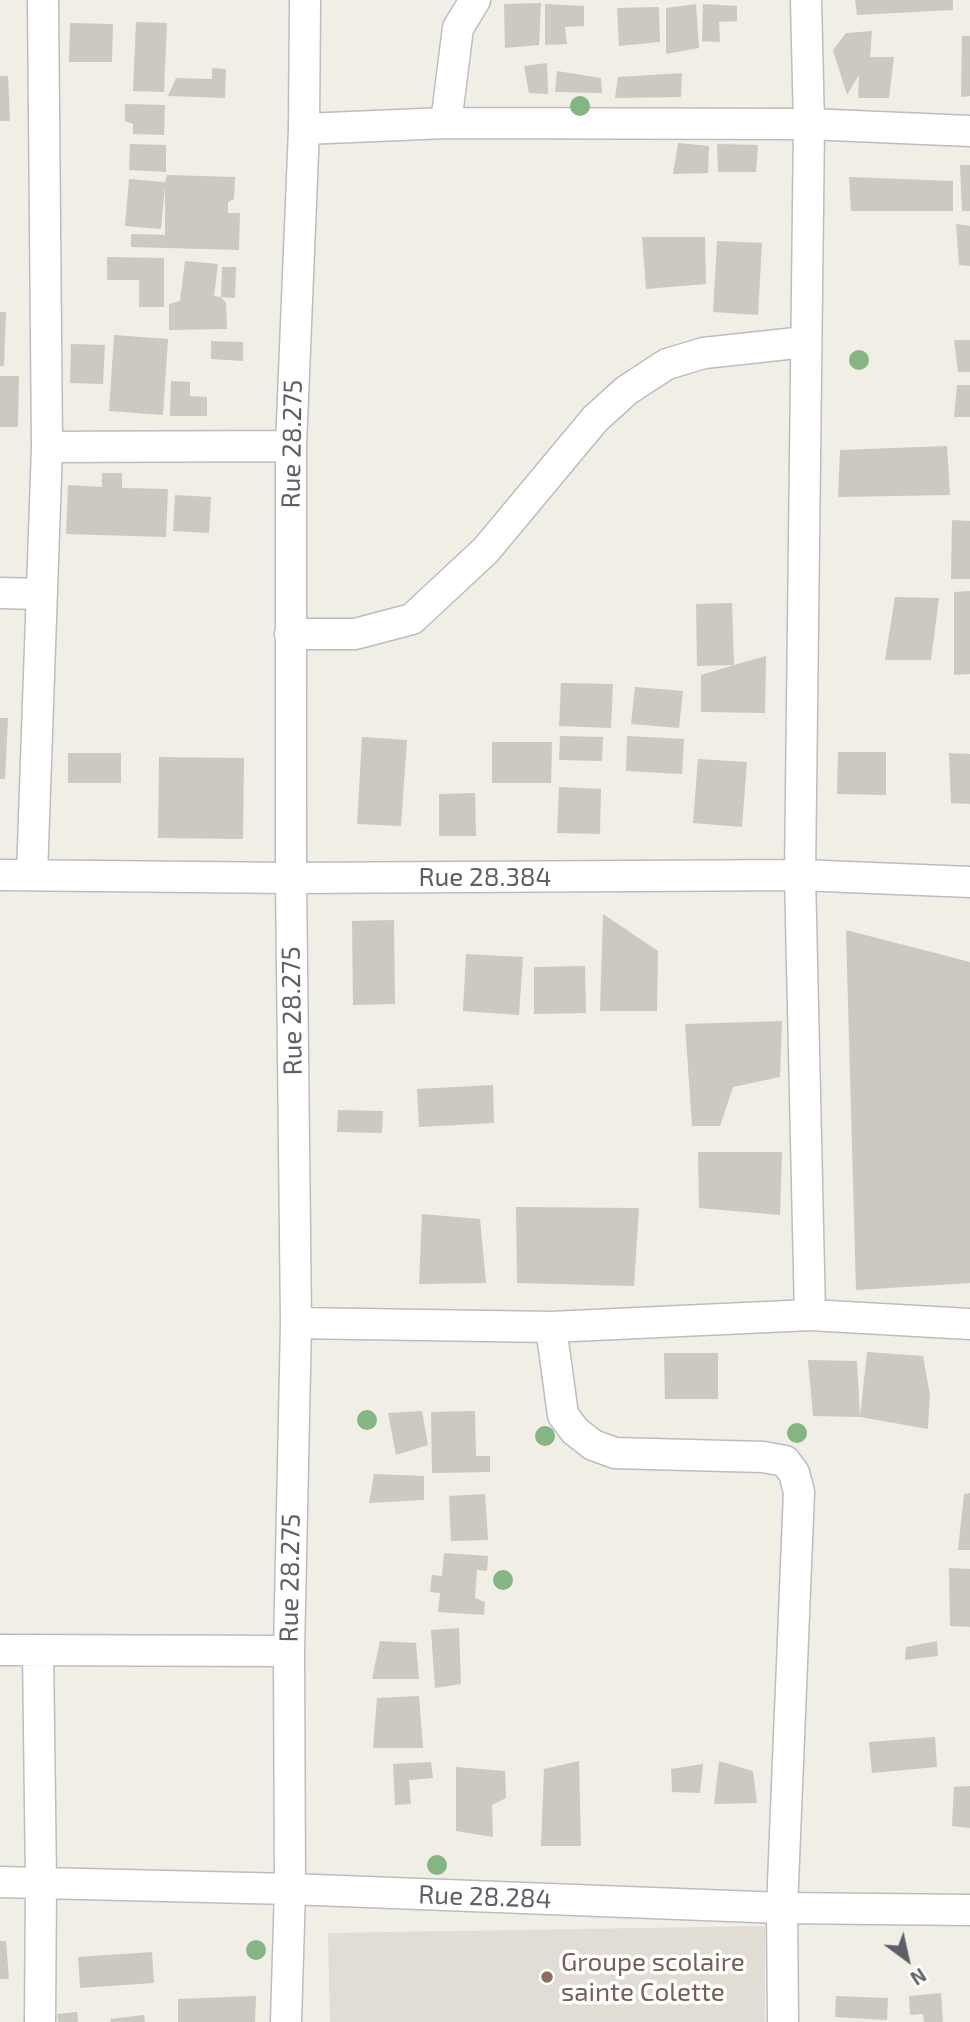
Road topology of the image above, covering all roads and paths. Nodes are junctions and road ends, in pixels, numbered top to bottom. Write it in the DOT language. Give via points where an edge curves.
graph roads {
  1 [pos="43,0"];
  2 [pos="305,0"];
  3 [pos="475,0"];
  4 [pos="806,0"];
  5 [pos="446,123"];
  6 [pos="810,124"];
  7 [pos="304,129"];
  8 [pos="970,131"];
  9 [pos="805,342"];
  10 [pos="290,446"];
  11 [pos="47,447"];
  12 [pos="0,593"];
  13 [pos="40,594"];
  14 [pos="290,634"];
  15 [pos="0,875"];
  16 [pos="32,875"];
  17 [pos="800,875"];
  18 [pos="291,878"];
  19 [pos="970,882"];
  20 [pos="810,1315"];
  21 [pos="296,1323"];
  22 [pos="970,1324"];
  23 [pos="551,1327"];
  24 [pos="0,1650"];
  25 [pos="38,1650"];
  26 [pos="289,1651"];
  27 [pos="0,1882"];
  28 [pos="41,1882"];
  29 [pos="290,1889"];
  30 [pos="782,1908"];
  31 [pos="970,1910"];
  32 [pos="40,2022"];
  33 [pos="286,2022"];
  34 [pos="783,2022"];
  1 -- 11 [label="street"];
  2 -- 7 [label="street, Rue 28.275"];
  3 -- 5 [label="street" via="458,28"];
  4 -- 6 [label="street"];
  5 -- 6 [label="street"];
  5 -- 7 [label="street"];
  6 -- 8 [label="street"];
  6 -- 9 [label="street"];
  7 -- 10 [label="street, Rue 28.275"];
  9 -- 14 [label="street" via="704,353 667,364 627,390 595,419 485,550 412,620 355,634"];
  9 -- 17 [label="street"];
  10 -- 11 [label="street"];
  10 -- 14 [label="street, Rue 28.275"];
  11 -- 13 [label="street"];
  12 -- 13 [label="street"];
  13 -- 16 [label="street"];
  14 -- 18 [label="street, Rue 28.275"];
  15 -- 16 [label="street, Rue 28.384"];
  16 -- 18 [label="street, Rue 28.384"];
  17 -- 18 [label="street, Rue 28.384"];
  17 -- 19 [label="street, Rue 28.384"];
  17 -- 20 [label="street"];
  18 -- 21 [label="street, Rue 28.275"];
  20 -- 22 [label="street"];
  20 -- 23 [label="street"];
  21 -- 23 [label="street"];
  21 -- 26 [label="street, Rue 28.275"];
  23 -- 30 [label="street" via="562,1415 593,1445 615,1452 763,1457 785,1461 794,1473 799,1492"];
  24 -- 25 [label="street"];
  25 -- 26 [label="street"];
  25 -- 28 [label="street"];
  26 -- 29 [label="street, Rue 28.275"];
  27 -- 28 [label="street, Rue 28.284"];
  28 -- 29 [label="street, Rue 28.284"];
  28 -- 32 [label="street"];
  29 -- 30 [label="street, Rue 28.284"];
  29 -- 33 [label="street, Rue 28.275"];
  30 -- 31 [label="street, Rue 28.284"];
  30 -- 34 [label="street"];
}
